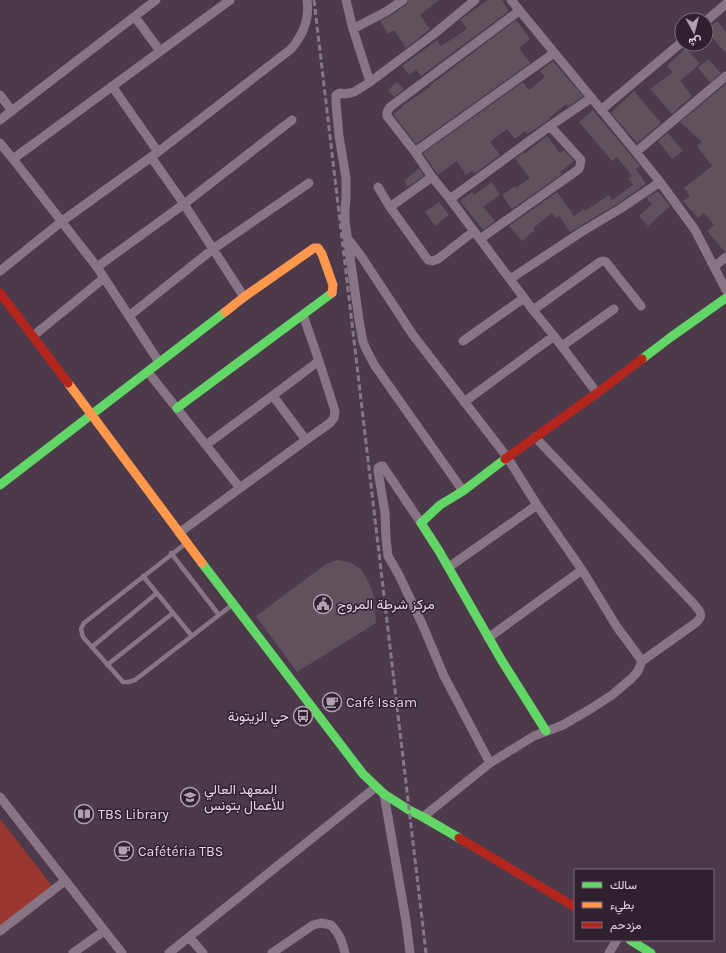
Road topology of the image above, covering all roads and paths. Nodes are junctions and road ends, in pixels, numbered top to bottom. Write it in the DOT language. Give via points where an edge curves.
graph roads {
  1 [pos="156,0"];
  2 [pos="230,0"];
  3 [pos="307,0"];
  4 [pos="346,0"];
  5 [pos="402,0"];
  6 [pos="475,0"];
  7 [pos="511,0"];
  8 [pos="726,4"];
  9 [pos="519,11"];
  10 [pos="714,14"];
  11 [pos="135,17"];
  12 [pos="353,29"];
  13 [pos="674,49"];
  14 [pos="160,51"];
  15 [pos="554,53"];
  16 [pos="726,76"];
  17 [pos="370,82"];
  18 [pos="112,86"];
  19 [pos="0,95"];
  20 [pos="591,98"];
  21 [pos="601,110"];
  22 [pos="12,111"];
  23 [pos="0,120"];
  24 [pos="292,120"];
  25 [pos="550,126"];
  26 [pos="0,144"];
  27 [pos="415,152"];
  28 [pos="636,152"];
  29 [pos="154,154"];
  30 [pos="13,159"];
  31 [pos="432,177"];
  32 [pos="660,182"];
  33 [pos="309,183"];
  34 [pos="378,187"];
  35 [pos="450,199"];
  36 [pos="184,204"];
  37 [pos="390,206"];
  38 [pos="61,222"];
  39 [pos="474,231"];
  40 [pos="347,237"];
  41 [pos="480,239"];
  42 [pos="213,249"];
  43 [pos="726,257"];
  44 [pos="714,266"];
  45 [pos="97,267"];
  46 [pos="0,271"];
  47 [pos="104,278"];
  48 [pos="510,279"];
  49 [pos="726,290"];
  50 [pos="0,294"];
  51 [pos="244,297"];
  52 [pos="524,298"];
  53 [pos="726,298"];
  54 [pos="641,306"];
  55 [pos="614,309"];
  56 [pos="533,310"];
  57 [pos="304,315"];
  58 [pos="129,316"];
  59 [pos="33,336"];
  60 [pos="554,336"];
  61 [pos="463,341"];
  62 [pos="562,346"];
  63 [pos="319,361"];
  64 [pos="160,362"];
  65 [pos="148,372"];
  66 [pos="597,393"];
  67 [pos="273,396"];
  68 [pos="464,402"];
  69 [pos="177,408"];
  70 [pos="92,414"];
  71 [pos="535,437"];
  72 [pos="306,440"];
  73 [pos="206,444"];
  74 [pos="507,457"];
  75 [pos="0,485"];
  76 [pos="240,488"];
  77 [pos="463,490"];
  78 [pos="537,504"];
  79 [pos="421,523"];
  80 [pos="179,532"];
  81 [pos="186,542"];
  82 [pos="171,554"];
  83 [pos="449,567"];
  84 [pos="582,570"];
  85 [pos="143,576"];
  86 [pos="157,593"];
  87 [pos="233,604"];
  88 [pos="173,613"];
  89 [pos="219,614"];
  90 [pos="192,636"];
  91 [pos="488,638"];
  92 [pos="92,647"];
  93 [pos="642,661"];
  94 [pos="107,664"];
  95 [pos="546,731"];
  96 [pos="490,763"];
  97 [pos="376,787"];
  98 [pos="384,794"];
  99 [pos="0,797"];
  100 [pos="423,817"];
  101 [pos="65,881"];
  102 [pos="574,906"];
  103 [pos="0,931"];
  104 [pos="104,931"];
  105 [pos="189,937"];
  106 [pos="616,941"];
  107 [pos="632,941"];
  108 [pos="73,953"];
  109 [pos="122,953"];
  110 [pos="168,953"];
  111 [pos="202,953"];
  112 [pos="272,953"];
  113 [pos="345,953"];
  114 [pos="410,953"];
  115 [pos="609,953"];
  116 [pos="651,953"];
  1 -- 11 [label="street"];
  2 -- 14 [label="street"];
  3 -- 29 [label="street" via="308,18 291,49"];
  4 -- 12 [label="street"];
  5 -- 12 [label="street"];
  6 -- 17 [label="street"];
  7 -- 9 [label="street"];
  8 -- 10 [label="street"];
  9 -- 15 [label="street"];
  9 -- 27 [label="street" via="388,109 387,116"];
  11 -- 14 [label="street"];
  11 -- 22 [label="street"];
  12 -- 17 [label="street"];
  13 -- 21 [label="street"];
  14 -- 18 [label="street"];
  15 -- 20 [label="street"];
  15 -- 27 [label="street"];
  16 -- 28 [label="street"];
  17 -- 40 [label="street" via="354,92 336,95 346,178"];
  18 -- 29 [label="street"];
  18 -- 30 [label="street"];
  19 -- 22 [label="street"];
  20 -- 21 [label="street"];
  20 -- 25 [label="street"];
  21 -- 28 [label="street"];
  22 -- 23 [label="street"];
  24 -- 36 [label="street"];
  25 -- 35 [label="street"];
  25 -- 41 [label="street" via="581,160 579,169"];
  26 -- 30 [label="street"];
  27 -- 31 [label="street"];
  28 -- 32 [label="street"];
  29 -- 36 [label="street"];
  29 -- 38 [label="street"];
  30 -- 38 [label="street"];
  31 -- 35 [label="street"];
  31 -- 37 [label="street"];
  32 -- 44 [label="street" via="695,230"];
  32 -- 48 [label="street"];
  33 -- 42 [label="street"];
  34 -- 37 [label="street"];
  35 -- 39 [label="street"];
  36 -- 42 [label="street"];
  36 -- 45 [label="street"];
  37 -- 39 [label="street" via="426,258 432,262"];
  38 -- 45 [label="street"];
  38 -- 46 [label="street"];
  39 -- 41 [label="street"];
  40 -- 68 [label="street" via="413,335"];
  40 -- 77 [label="street" via="359,320 366,349 375,366"];
  41 -- 48 [label="street"];
  42 -- 51 [label="street"];
  42 -- 58 [label="street"];
  43 -- 44 [label="street"];
  44 -- 49 [label="street"];
  45 -- 47 [label="street"];
  47 -- 58 [label="street"];
  47 -- 59 [label="street"];
  48 -- 52 [label="street"];
  50 -- 59 [label="street"];
  51 -- 57 [label="street" via="309,251 318,248 333,290"];
  51 -- 64 [label="street"];
  52 -- 56 [label="street"];
  52 -- 61 [label="street"];
  53 -- 66 [label="street"];
  54 -- 56 [label="street" via="603,261"];
  55 -- 62 [label="street"];
  56 -- 60 [label="street"];
  57 -- 63 [label="street"];
  57 -- 69 [label="street"];
  58 -- 64 [label="street"];
  59 -- 70 [label="street"];
  60 -- 62 [label="street"];
  60 -- 68 [label="street"];
  62 -- 66 [label="street"];
  63 -- 67 [label="street"];
  63 -- 72 [label="street" via="335,411 334,418"];
  64 -- 65 [label="street"];
  65 -- 69 [label="street"];
  65 -- 70 [label="street"];
  66 -- 71 [label="street"];
  67 -- 72 [label="street"];
  67 -- 73 [label="street"];
  68 -- 74 [label="street"];
  69 -- 73 [label="street"];
  70 -- 75 [label="street"];
  70 -- 80 [label="street"];
  71 -- 74 [label="street"];
  71 -- 93 [label="street" via="699,610 699,620"];
  72 -- 76 [label="street"];
  73 -- 76 [label="street"];
  74 -- 77 [label="street"];
  74 -- 78 [label="street"];
  76 -- 80 [label="street"];
  77 -- 79 [label="street" via="440,505"];
  78 -- 83 [label="street"];
  78 -- 84 [label="street"];
  79 -- 83 [label="street"];
  79 -- 96 [label="street" via="383,466 380,466 378,471 385,513 388,556 423,626 444,676"];
  80 -- 81 [label="street"];
  81 -- 82 [label="lane"];
  81 -- 87 [label="street"];
  82 -- 85 [label="lane"];
  82 -- 89 [label="lane"];
  83 -- 91 [label="street"];
  84 -- 91 [label="street"];
  84 -- 93 [label="street" via="617,627"];
  85 -- 86 [label="lane"];
  85 -- 92 [label="lane" via="84,623 81,628 83,637"];
  86 -- 88 [label="lane"];
  86 -- 92 [label="lane"];
  87 -- 89 [label="lane"];
  87 -- 97 [label="street" via="363,774"];
  88 -- 90 [label="lane"];
  88 -- 94 [label="lane"];
  89 -- 90 [label="lane"];
  90 -- 94 [label="lane" via="129,682 123,682"];
  91 -- 95 [label="street"];
  92 -- 94 [label="lane"];
  93 -- 95 [label="street" via="632,678 612,695 569,721"];
  95 -- 96 [label="street"];
  96 -- 100 [label="street"];
  97 -- 98 [label="street"];
  97 -- 105 [label="street"];
  98 -- 100 [label="street"];
  98 -- 114 [label="street"];
  99 -- 101 [label="street"];
  100 -- 102 [label="street"];
  101 -- 103 [label="street"];
  101 -- 104 [label="street"];
  104 -- 108 [label="street"];
  104 -- 109 [label="street"];
  105 -- 110 [label="street"];
  105 -- 111 [label="street"];
  106 -- 115 [label="street"];
  107 -- 116 [label="street"];
  112 -- 113 [label="street" via="312,925 321,923 331,924 336,930"];
}
